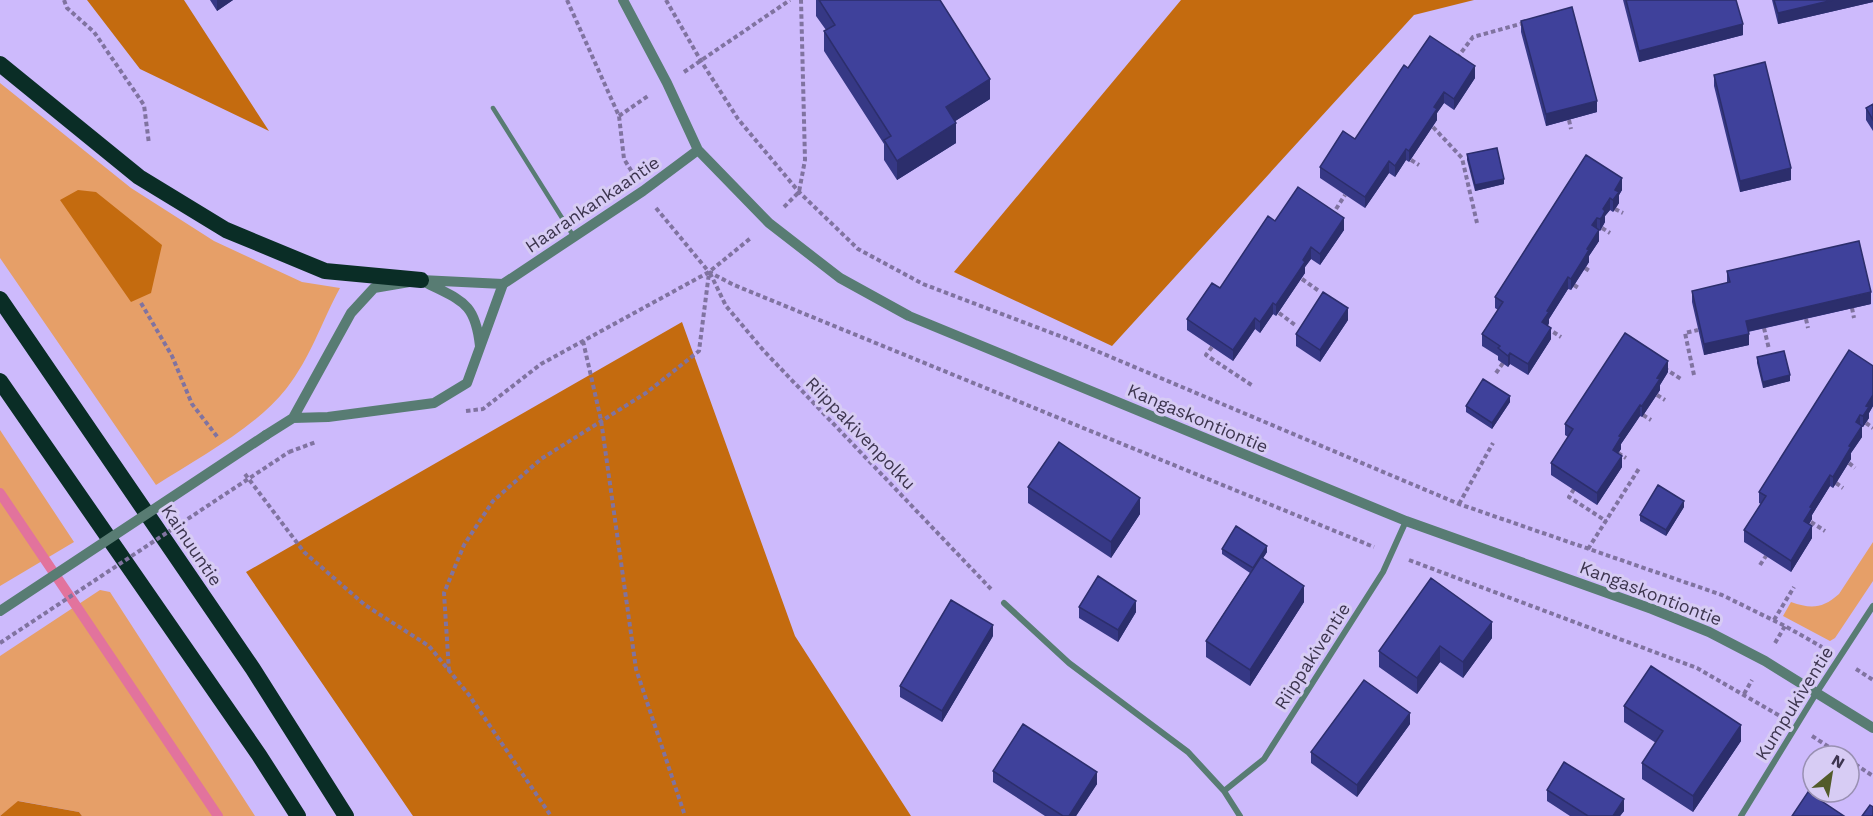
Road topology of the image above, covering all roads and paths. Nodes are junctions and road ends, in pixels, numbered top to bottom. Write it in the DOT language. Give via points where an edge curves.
graph roads {
  1 [pos="64,0"];
  2 [pos="567,0"];
  3 [pos="623,0"];
  4 [pos="666,0"];
  5 [pos="790,0"];
  6 [pos="801,0"];
  7 [pos="1533,20"];
  8 [pos="700,61"];
  9 [pos="0,63"];
  10 [pos="1453,64"];
  11 [pos="667,83"];
  12 [pos="493,108"];
  13 [pos="619,116"];
  14 [pos="1569,120"];
  15 [pos="1433,127"];
  16 [pos="1571,129"];
  17 [pos="149,144"];
  18 [pos="698,150"];
  19 [pos="1411,160"];
  20 [pos="1419,165"];
  21 [pos="643,191"];
  22 [pos="799,192"];
  23 [pos="1345,195"];
  24 [pos="1336,208"];
  25 [pos="1615,209"];
  26 [pos="1623,213"];
  27 [pos="769,222"];
  28 [pos="1477,223"];
  29 [pos="1602,228"];
  30 [pos="1610,233"];
  31 [pos="574,237"];
  32 [pos="1585,268"];
  33 [pos="709,272"];
  34 [pos="1591,272"];
  35 [pos="1302,279"];
  36 [pos="421,280"];
  37 [pos="503,284"];
  38 [pos="1574,285"];
  39 [pos="1580,289"];
  40 [pos="1319,291"];
  41 [pos="0,299"];
  42 [pos="141,303"];
  43 [pos="1852,308"];
  44 [pos="1278,313"];
  45 [pos="1854,318"];
  46 [pos="1806,319"];
  47 [pos="1295,325"];
  48 [pos="1547,327"];
  49 [pos="1764,328"];
  50 [pos="1808,328"];
  51 [pos="1698,330"];
  52 [pos="1561,337"];
  53 [pos="583,341"];
  54 [pos="1212,347"];
  55 [pos="480,349"];
  56 [pos="1769,349"];
  57 [pos="1503,363"];
  58 [pos="1663,367"];
  59 [pos="1496,373"];
  60 [pos="1694,375"];
  61 [pos="1682,379"];
  62 [pos="0,381"];
  63 [pos="1253,386"];
  64 [pos="1657,395"];
  65 [pos="1665,400"];
  66 [pos="483,409"];
  67 [pos="1643,415"];
  68 [pos="293,417"];
  69 [pos="601,420"];
  70 [pos="1651,420"];
  71 [pos="1866,423"];
  72 [pos="1873,428"];
  73 [pos="220,441"];
  74 [pos="1493,443"];
  75 [pos="289,452"];
  76 [pos="1618,453"];
  77 [pos="1626,458"];
  78 [pos="1849,463"];
  79 [pos="1640,467"];
  80 [pos="1856,468"];
  81 [pos="241,469"];
  82 [pos="1836,483"];
  83 [pos="1843,488"];
  84 [pos="1574,489"];
  85 [pos="1458,504"];
  86 [pos="1406,521"];
  87 [pos="1606,521"];
  88 [pos="1811,522"];
  89 [pos="1825,531"];
  90 [pos="1588,549"];
  91 [pos="1392,554"];
  92 [pos="1766,556"];
  93 [pos="1760,565"];
  94 [pos="1794,587"];
  95 [pos="1005,603"];
  96 [pos="1873,606"];
  97 [pos="0,611"];
  98 [pos="1774,620"];
  99 [pos="0,643"];
  100 [pos="1839,657"];
  101 [pos="449,671"];
  102 [pos="1873,680"];
  103 [pos="1817,692"];
  104 [pos="1797,726"];
  105 [pos="1873,728"];
  106 [pos="1825,744"];
  107 [pos="1224,791"];
  108 [pos="297,816"];
  109 [pos="346,816"];
  110 [pos="551,816"];
  111 [pos="685,816"];
  112 [pos="1240,816"];
  113 [pos="1741,816"];
  1 -- 17 [label="path" via="67,8 94,32 144,105"];
  2 -- 13 [label="path"];
  3 -- 11 [label="street, Kangaskontiontie"];
  4 -- 8 [label="path"];
  5 -- 8 [label="path"];
  6 -- 22 [label="path" via="805,160"];
  7 -- 10 [label="path" via="1473,37"];
  8 -- 11 [label="path"];
  8 -- 22 [label="path" via="738,119"];
  9 -- 36 [label="highway" via="139,177 226,230 325,271"];
  11 -- 13 [label="path"];
  11 -- 18 [label="street, Kangaskontiontie"];
  12 -- 31 [label="lane"];
  13 -- 21 [label="path" via="624,159"];
  14 -- 16 [label="path"];
  15 -- 28 [label="path" via="1462,158"];
  18 -- 21 [label="street, Haarankankaantie"];
  18 -- 27 [label="street, Kangaskontiontie"];
  19 -- 20 [label="path"];
  21 -- 31 [label="street, Haarankankaantie"];
  21 -- 33 [label="path"];
  22 -- 27 [label="path"];
  22 -- 85 [label="path" via="858,249 923,284 1073,341"];
  23 -- 24 [label="path"];
  25 -- 26 [label="path"];
  27 -- 33 [label="path"];
  27 -- 86 [label="street, Kangaskontiontie" via="840,278 909,316"];
  29 -- 30 [label="path"];
  31 -- 37 [label="street, Haarankankaantie"];
  32 -- 34 [label="path"];
  33 -- 53 [label="path"];
  33 -- 69 [label="path" via="699,351 646,393"];
  33 -- 91 [label="path"];
  33 -- 95 [label="path, Riippakivenpolku" via="726,306 764,351"];
  35 -- 40 [label="path"];
  36 -- 37 [label="street"];
  36 -- 55 [label="street" via="465,303 478,324"];
  36 -- 68 [label="street" via="374,288 351,313"];
  37 -- 55 [label="street"];
  38 -- 39 [label="path"];
  41 -- 109 [label="highway, Kainuuntie" via="253,669"];
  42 -- 73 [label="path" via="172,356 192,404"];
  43 -- 45 [label="path"];
  44 -- 47 [label="path"];
  46 -- 50 [label="path"];
  48 -- 52 [label="path"];
  49 -- 56 [label="path"];
  51 -- 60 [label="path" via="1685,333"];
  53 -- 66 [label="path" via="541,364"];
  53 -- 69 [label="path"];
  54 -- 63 [label="path" via="1206,355"];
  55 -- 68 [label="street" via="467,383 434,403 328,417"];
  57 -- 59 [label="path"];
  58 -- 61 [label="path"];
  62 -- 108 [label="highway"];
  64 -- 65 [label="path"];
  67 -- 70 [label="path"];
  68 -- 97 [label="street, bridge"];
  69 -- 101 [label="path" via="541,459 493,501 464,545 444,593"];
  69 -- 111 [label="path" via="636,669"];
  71 -- 72 [label="path"];
  74 -- 85 [label="path"];
  75 -- 99 [label="path, bridge"];
  76 -- 77 [label="path"];
  78 -- 80 [label="path"];
  79 -- 87 [label="path"];
  81 -- 101 [label="path" via="304,552 365,605 429,646"];
  82 -- 83 [label="path"];
  84 -- 87 [label="path" via="1569,497"];
  85 -- 90 [label="path"];
  86 -- 91 [label="street, Riippakiventie"];
  86 -- 103 [label="street, Kangaskontiontie" via="1709,632"];
  87 -- 90 [label="path"];
  88 -- 89 [label="path"];
  90 -- 98 [label="path" via="1722,595"];
  91 -- 104 [label="path" via="1697,668"];
  91 -- 107 [label="street, Riippakiventie" via="1264,759"];
  92 -- 93 [label="path"];
  94 -- 98 [label="path"];
  95 -- 107 [label="street" via="1069,663 1188,752"];
  96 -- 100 [label="street, Kumpukiventie"];
  98 -- 100 [label="path"];
  100 -- 102 [label="path"];
  100 -- 103 [label="street, Kumpukiventie"];
  101 -- 110 [label="path"];
  103 -- 104 [label="street, Kumpukiventie"];
  103 -- 105 [label="street, Kangaskontiontie"];
  104 -- 106 [label="path"];
  104 -- 113 [label="street, Kumpukiventie"];
  107 -- 112 [label="street"];
}
